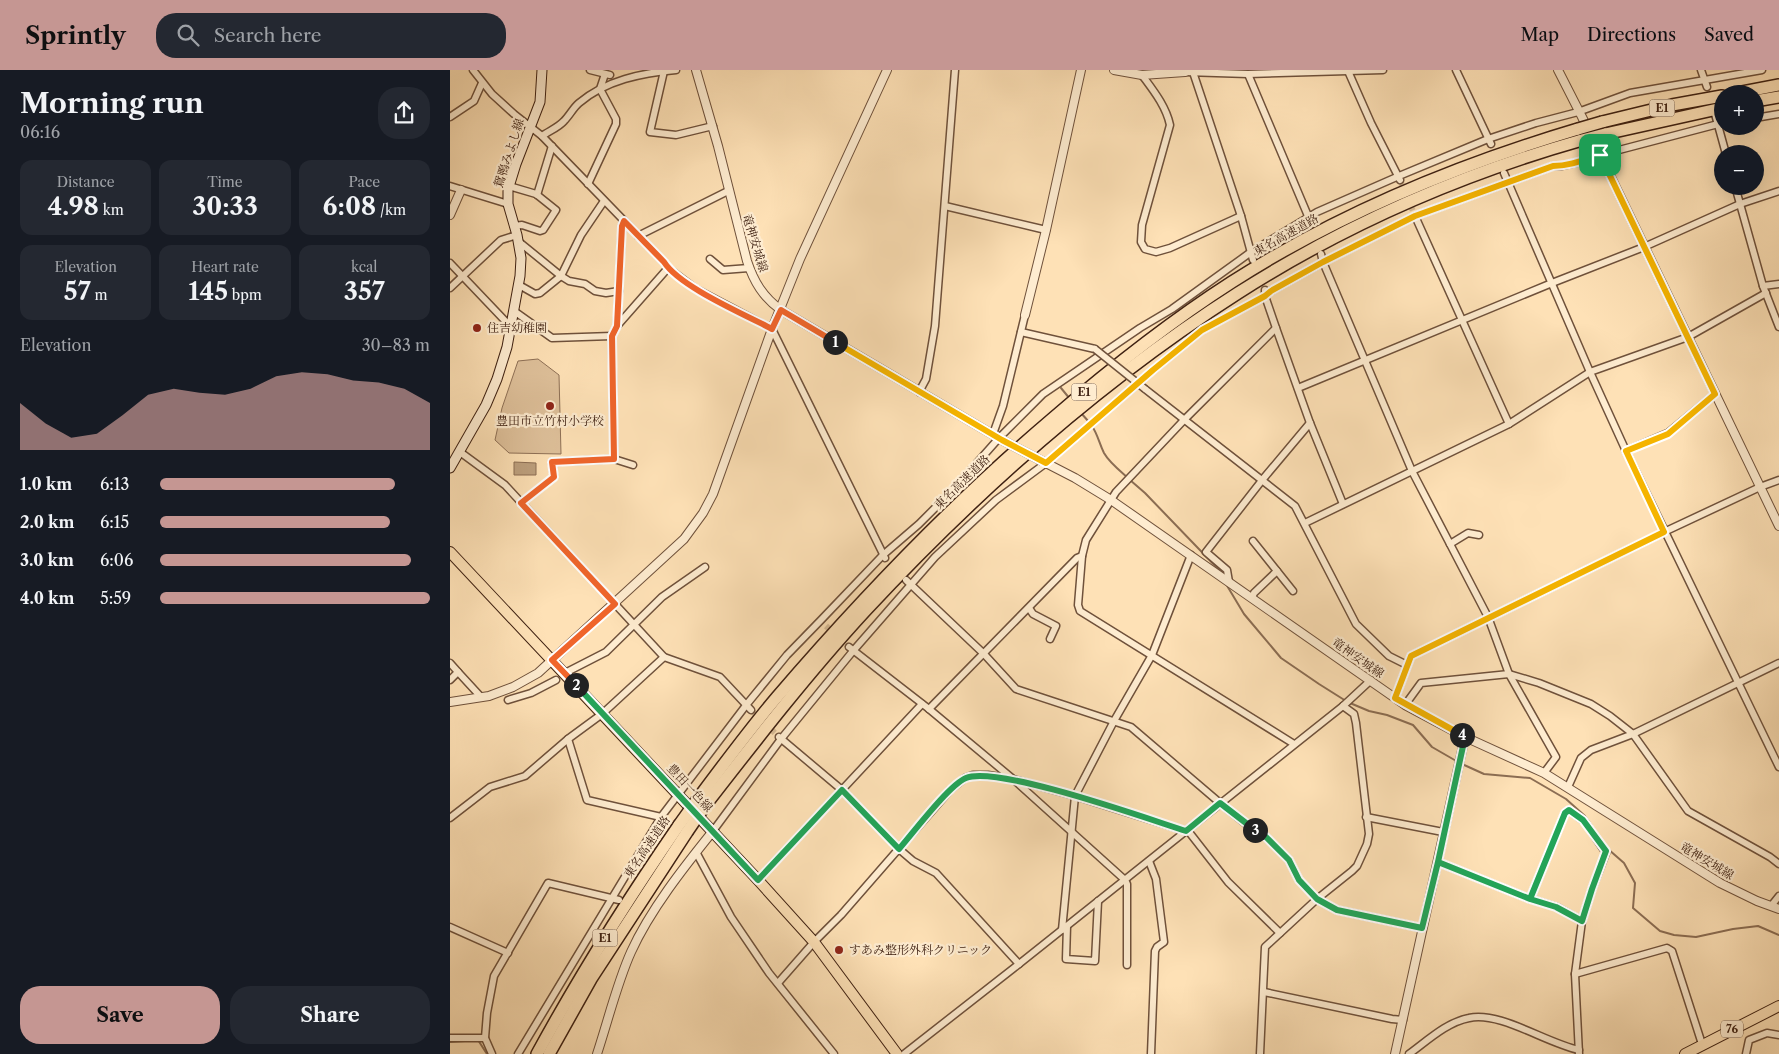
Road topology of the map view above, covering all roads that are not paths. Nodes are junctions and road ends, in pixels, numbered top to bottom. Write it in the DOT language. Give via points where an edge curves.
graph roads {
  1 [pos="474,70"];
  2 [pos="542,70"];
  3 [pos="590,70"];
  4 [pos="676,70"];
  5 [pos="696,70"];
  6 [pos="887,70"];
  7 [pos="955,70"];
  8 [pos="1081,70"];
  9 [pos="1114,70"];
  10 [pos="1383,70"];
  11 [pos="1456,70"];
  12 [pos="1558,70"];
  13 [pos="1701,70"];
  14 [pos="1762,70"];
  15 [pos="664,71"];
  16 [pos="1348,71"];
  17 [pos="1185,72"];
  18 [pos="1194,72"];
  19 [pos="609,73"];
  20 [pos="1248,74"];
  21 [pos="1142,75"];
  22 [pos="624,79"];
  23 [pos="482,83"];
  24 [pos="1706,84"];
  25 [pos="1779,85"];
  26 [pos="1764,88"];
  27 [pos="600,89"];
  28 [pos="1714,97"];
  29 [pos="1779,97"];
  30 [pos="1764,100"];
  31 [pos="1578,112"];
  32 [pos="1714,112"];
  33 [pos="1779,114"];
  34 [pos="1764,116"];
  35 [pos="450,118"];
  36 [pos="530,126"];
  37 [pos="712,126"];
  38 [pos="1714,126"];
  39 [pos="1603,128"];
  40 [pos="542,136"];
  41 [pos="1490,141"];
  42 [pos="552,146"];
  43 [pos="1600,155"];
  44 [pos="1504,173"];
  45 [pos="1399,178"];
  46 [pos="1507,182"];
  47 [pos="588,184"];
  48 [pos="450,186"];
  49 [pos="509,186"];
  50 [pos="461,190"];
  51 [pos="728,191"];
  52 [pos="1779,191"];
  53 [pos="537,195"];
  54 [pos="1738,195"];
  55 [pos="604,201"];
  56 [pos="508,204"];
  57 [pos="1740,204"];
  58 [pos="945,206"];
  59 [pos="450,215"];
  60 [pos="1241,216"];
  61 [pos="1415,216"];
  62 [pos="1310,220"];
  63 [pos="624,221"];
  64 [pos="514,226"];
  65 [pos="1046,230"];
  66 [pos="638,236"];
  67 [pos="518,238"];
  68 [pos="1644,247"];
  69 [pos="1251,252"];
  70 [pos="1322,254"];
  71 [pos="710,259"];
  72 [pos="1253,260"];
  73 [pos="1323,262"];
  74 [pos="450,263"];
  75 [pos="668,268"];
  76 [pos="749,268"];
  77 [pos="462,276"];
  78 [pos="560,276"];
  79 [pos="1552,283"];
  80 [pos="1779,284"];
  81 [pos="518,285"];
  82 [pos="1763,286"];
  83 [pos="450,288"];
  84 [pos="619,291"];
  85 [pos="1265,293"];
  86 [pos="1766,293"];
  87 [pos="781,310"];
  88 [pos="514,311"];
  89 [pos="1025,314"];
  90 [pos="1462,320"];
  91 [pos="510,326"];
  92 [pos="617,326"];
  93 [pos="1779,327"];
  94 [pos="1276,328"];
  95 [pos="772,329"];
  96 [pos="1021,332"];
  97 [pos="612,336"];
  98 [pos="1688,337"];
  99 [pos="1364,360"];
  100 [pos="1590,372"];
  101 [pos="1298,388"];
  102 [pos="919,392"];
  103 [pos="1715,394"];
  104 [pos="1184,420"];
  105 [pos="1310,423"];
  106 [pos="1509,424"];
  107 [pos="998,438"];
  108 [pos="1626,451"];
  109 [pos="460,452"];
  110 [pos="614,459"];
  111 [pos="1044,462"];
  112 [pos="633,465"];
  113 [pos="450,468"];
  114 [pos="1412,471"];
  115 [pos="1263,479"];
  116 [pos="1779,480"];
  117 [pos="1760,487"];
  118 [pos="1111,500"];
  119 [pos="521,503"];
  120 [pos="1344,504"];
  121 [pos="1305,523"];
  122 [pos="1779,526"];
  123 [pos="1664,532"];
  124 [pos="1479,536"];
  125 [pos="1253,541"];
  126 [pos="1450,544"];
  127 [pos="450,552"];
  128 [pos="1191,554"];
  129 [pos="1082,556"];
  130 [pos="884,557"];
  131 [pos="705,567"];
  132 [pos="1277,571"];
  133 [pos="1229,582"];
  134 [pos="909,583"];
  135 [pos="1293,591"];
  136 [pos="1252,598"];
  137 [pos="615,604"];
  138 [pos="1029,608"];
  139 [pos="1488,618"];
  140 [pos="821,620"];
  141 [pos="634,624"];
  142 [pos="826,626"];
  143 [pos="1050,639"];
  144 [pos="851,649"];
  145 [pos="984,654"];
  146 [pos="1152,655"];
  147 [pos="664,657"];
  148 [pos="552,660"];
  149 [pos="450,663"];
  150 [pos="1779,663"];
  151 [pos="1407,665"];
  152 [pos="458,672"];
  153 [pos="565,673"];
  154 [pos="1510,674"];
  155 [pos="450,680"];
  156 [pos="556,680"];
  157 [pos="1371,680"];
  158 [pos="1738,682"];
  159 [pos="506,690"];
  160 [pos="481,697"];
  161 [pos="1395,698"];
  162 [pos="450,702"];
  163 [pos="922,704"];
  164 [pos="1405,705"];
  165 [pos="1343,706"];
  166 [pos="749,707"];
  167 [pos="929,710"];
  168 [pos="602,714"];
  169 [pos="1114,721"];
  170 [pos="1633,734"];
  171 [pos="780,737"];
  172 [pos="1465,737"];
  173 [pos="568,739"];
  174 [pos="1294,744"];
  175 [pos="1779,768"];
  176 [pos="1544,773"];
  177 [pos="1013,779"];
  178 [pos="1568,787"];
  179 [pos="842,790"];
  180 [pos="679,795"];
  181 [pos="1076,796"];
  182 [pos="1220,803"];
  183 [pos="661,817"];
  184 [pos="1366,817"];
  185 [pos="450,818"];
  186 [pos="683,828"];
  187 [pos="713,831"];
  188 [pos="1072,831"];
  189 [pos="1186,831"];
  190 [pos="1443,832"];
  191 [pos="899,849"];
  192 [pos="696,852"];
  193 [pos="1149,861"];
  194 [pos="1438,862"];
  195 [pos="1779,864"];
  196 [pos="758,880"];
  197 [pos="1125,880"];
  198 [pos="1779,896"];
  199 [pos="615,899"];
  200 [pos="1317,899"];
  201 [pos="1530,899"];
  202 [pos="1098,901"];
  203 [pos="1775,907"];
  204 [pos="1582,921"];
  205 [pos="450,927"];
  206 [pos="1064,928"];
  207 [pos="1422,928"];
  208 [pos="1280,933"];
  209 [pos="814,942"];
  210 [pos="508,953"];
  211 [pos="1019,964"];
  212 [pos="1126,965"];
  213 [pos="1575,974"];
  214 [pos="778,983"];
  215 [pos="1264,992"];
  216 [pos="1779,1006"];
  217 [pos="1403,1020"];
  218 [pos="1779,1035"];
  219 [pos="450,1038"];
  220 [pos="485,1038"];
  221 [pos="1702,1044"];
  222 [pos="1579,1052"];
  223 [pos="492,1054"];
  224 [pos="518,1054"];
  225 [pos="537,1054"];
  226 [pos="549,1054"];
  227 [pos="597,1054"];
  228 [pos="834,1054"];
  229 [pos="897,1054"];
  230 [pos="904,1054"];
  231 [pos="1151,1054"];
  232 [pos="1260,1054"];
  233 [pos="1395,1054"];
  234 [pos="1409,1054"];
  235 [pos="1685,1054"];
  236 [pos="1746,1054"];
  1 -- 23 [label="street"];
  2 -- 36 [label="main road, 鴛鴨みよし線" via="540,102"];
  3 -- 19 [label="street"];
  4 -- 15 [label="street"];
  5 -- 37 [label="street, 竜神安城線"];
  6 -- 87 [label="street" via="800,259"];
  7 -- 58 [label="street"];
  8 -- 65 [label="street"];
  9 -- 21 [label="street"];
  10 -- 16 [label="street"];
  11 -- 41 [label="street"];
  12 -- 31 [label="street"];
  13 -- 24 [label="street"];
  14 -- 24 [label="street"];
  15 -- 22 [label="street"];
  15 -- 37 [label="street" via="650,132 676,134"];
  16 -- 20 [label="street"];
  16 -- 45 [label="street" via="1370,123"];
  17 -- 18 [label="street"];
  17 -- 21 [label="street"];
  18 -- 20 [label="street"];
  18 -- 60 [label="street"];
  19 -- 22 [label="street"];
  19 -- 27 [label="street"];
  20 -- 62 [label="street"];
  21 -- 60 [label="street" via="1161,103 1170,125 1142,230 1141,242 1145,249 1156,252 1170,248"];
  22 -- 27 [label="street"];
  23 -- 35 [label="street" via="474,101"];
  23 -- 36 [label="street"];
  24 -- 31 [label="street" via="1630,93"];
  25 -- 26 [label="highway"];
  27 -- 40 [label="street" via="577,104 564,121"];
  27 -- 47 [label="street" via="616,124"];
  28 -- 39 [label="highway, 東名高速道路 / E1" via="1672,105"];
  29 -- 30 [label="highway"];
  31 -- 41 [label="street" via="1536,123"];
  31 -- 43 [label="street"];
  32 -- 39 [label="highway, 東名高速道路 / E1"];
  33 -- 34 [label="street"];
  36 -- 40 [label="street"];
  36 -- 49 [label="main road, 鴛鴨みよし線"];
  37 -- 51 [label="street, 竜神安城線"];
  38 -- 43 [label="street"];
  39 -- 186 [label="highway, 東名高速道路 / E1, bridge" via="1471,177 1356,228 1276,270 1165,342 995,482 910,564 783,706"];
  40 -- 42 [label="street"];
  41 -- 45 [label="street"];
  42 -- 47 [label="street"];
  42 -- 53 [label="street"];
  43 -- 46 [label="street" via="1553,166"];
  43 -- 68 [label="street"];
  44 -- 46 [label="street"];
  45 -- 62 [label="street"];
  46 -- 61 [label="street"];
  46 -- 79 [label="street"];
  47 -- 55 [label="street"];
  48 -- 50 [label="street"];
  49 -- 53 [label="street"];
  49 -- 56 [label="main road, 鴛鴨みよし線"];
  50 -- 56 [label="street"];
  50 -- 59 [label="street"];
  51 -- 66 [label="street"];
  51 -- 76 [label="street, 竜神安城線"];
  52 -- 57 [label="street"];
  53 -- 64 [label="street" via="556,210 543,230"];
  54 -- 57 [label="street"];
  55 -- 63 [label="street"];
  55 -- 78 [label="street" via="581,235"];
  56 -- 64 [label="main road, 鴛鴨みよし線"];
  57 -- 68 [label="street"];
  57 -- 82 [label="street"];
  58 -- 65 [label="street"];
  58 -- 102 [label="street" via="934,342 926,379"];
  60 -- 69 [label="street"];
  61 -- 73 [label="street"];
  61 -- 90 [label="street"];
  62 -- 69 [label="street"];
  63 -- 66 [label="street"];
  63 -- 84 [label="street"];
  64 -- 67 [label="main road, 鴛鴨みよし線"];
  65 -- 89 [label="street"];
  66 -- 75 [label="street"];
  67 -- 77 [label="street" via="501,240"];
  67 -- 78 [label="street"];
  67 -- 81 [label="main road, 鴛鴨みよし線" via="521,258"];
  68 -- 79 [label="street"];
  68 -- 98 [label="street"];
  69 -- 72 [label="street"];
  69 -- 107 [label="street" via="1172,309 1043,394"];
  70 -- 73 [label="street"];
  71 -- 76 [label="street" via="723,270"];
  73 -- 85 [label="street"];
  73 -- 99 [label="street"];
  74 -- 77 [label="street"];
  75 -- 92 [label="street"];
  75 -- 95 [label="street" via="696,289"];
  76 -- 87 [label="street, 竜神安城線" via="762,292"];
  77 -- 83 [label="street"];
  77 -- 91 [label="street"];
  78 -- 81 [label="street" via="540,293 535,294"];
  78 -- 84 [label="street" via="595,291"];
  79 -- 90 [label="street"];
  79 -- 100 [label="street"];
  80 -- 82 [label="street"];
  81 -- 88 [label="main road, 鴛鴨みよし線"];
  82 -- 86 [label="street"];
  84 -- 92 [label="street"];
  85 -- 94 [label="street"];
  85 -- 111 [label="street" via="1202,330"];
  86 -- 93 [label="street"];
  86 -- 98 [label="street"];
  87 -- 95 [label="street"];
  87 -- 102 [label="street, 竜神安城線"];
  88 -- 91 [label="main road, 鴛鴨みよし線"];
  88 -- 97 [label="street" via="552,338"];
  89 -- 96 [label="street"];
  90 -- 99 [label="street"];
  90 -- 106 [label="street"];
  91 -- 109 [label="main road, 鴛鴨みよし線" via="498,379"];
  92 -- 97 [label="street"];
  94 -- 101 [label="street"];
  94 -- 104 [label="street"];
  95 -- 130 [label="street"];
  95 -- 137 [label="street" via="713,494 703,513 684,539"];
  96 -- 104 [label="street, bridge" via="1095,349"];
  96 -- 107 [label="street"];
  97 -- 110 [label="street"];
  98 -- 100 [label="street"];
  98 -- 103 [label="street"];
  99 -- 101 [label="street"];
  99 -- 114 [label="street"];
  100 -- 106 [label="street"];
  100 -- 108 [label="street"];
  101 -- 105 [label="street"];
  102 -- 107 [label="street, 竜神安城線"];
  103 -- 108 [label="street" via="1668,434"];
  103 -- 117 [label="street"];
  104 -- 115 [label="street"];
  104 -- 118 [label="street"];
  105 -- 115 [label="street"];
  105 -- 120 [label="street"];
  106 -- 114 [label="street"];
  107 -- 111 [label="street, 竜神安城線, bridge"];
  107 -- 130 [label="street" via="954,490"];
  108 -- 123 [label="street"];
  109 -- 113 [label="main road, 鴛鴨みよし線"];
  109 -- 119 [label="street" via="505,485"];
  110 -- 112 [label="street"];
  110 -- 119 [label="street" via="552,462 554,477"];
  111 -- 118 [label="street, 竜神安城線"];
  111 -- 134 [label="street" via="996,500"];
  114 -- 120 [label="street"];
  114 -- 126 [label="street"];
  115 -- 121 [label="street" via="1295,506"];
  115 -- 133 [label="street" via="1206,552 1227,570"];
  116 -- 117 [label="street"];
  117 -- 122 [label="street"];
  117 -- 123 [label="street"];
  118 -- 128 [label="street, 竜神安城線"];
  118 -- 129 [label="street" via="1086,540"];
  119 -- 137 [label="street"];
  120 -- 121 [label="street"];
  121 -- 151 [label="street" via="1356,624 1389,656"];
  123 -- 139 [label="street"];
  123 -- 158 [label="street"];
  124 -- 126 [label="street" via="1468,533"];
  125 -- 132 [label="street"];
  126 -- 139 [label="street"];
  127 -- 148 [label="main road, 豊田一色線"];
  128 -- 133 [label="street, 竜神安城線"];
  128 -- 146 [label="street"];
  129 -- 138 [label="street"];
  129 -- 146 [label="street" via="1080,611"];
  130 -- 140 [label="street"];
  131 -- 141 [label="street" via="662,597"];
  132 -- 135 [label="street"];
  132 -- 136 [label="street"];
  133 -- 136 [label="street, 竜神安城線"];
  134 -- 144 [label="street"];
  134 -- 145 [label="street"];
  136 -- 157 [label="street, 竜神安城線"];
  137 -- 141 [label="street"];
  137 -- 148 [label="street"];
  138 -- 143 [label="street" via="1033,614 1056,626"];
  138 -- 145 [label="street"];
  139 -- 151 [label="street" via="1411,656"];
  139 -- 154 [label="street"];
  140 -- 142 [label="street"];
  140 -- 166 [label="street" via="787,655"];
  141 -- 147 [label="street"];
  141 -- 153 [label="street" via="606,652"];
  144 -- 163 [label="street"];
  144 -- 171 [label="street"];
  145 -- 167 [label="street"];
  145 -- 169 [label="street" via="1016,689"];
  146 -- 169 [label="street"];
  146 -- 174 [label="street"];
  147 -- 166 [label="street" via="720,677"];
  147 -- 168 [label="street"];
  148 -- 153 [label="main road, 豊田一色線"];
  148 -- 159 [label="street" via="538,673"];
  149 -- 152 [label="street"];
  150 -- 158 [label="street"];
  151 -- 161 [label="street"];
  152 -- 155 [label="street"];
  152 -- 160 [label="street"];
  153 -- 168 [label="main road, 豊田一色線"];
  154 -- 164 [label="street" via="1421,683"];
  154 -- 170 [label="street" via="1591,704"];
  154 -- 176 [label="street" via="1556,757"];
  156 -- 159 [label="street" via="510,699"];
  157 -- 161 [label="street, 竜神安城線"];
  157 -- 165 [label="street"];
  158 -- 170 [label="street"];
  158 -- 175 [label="street"];
  159 -- 160 [label="street"];
  160 -- 162 [label="street"];
  161 -- 164 [label="street, 竜神安城線"];
  163 -- 167 [label="street"];
  163 -- 179 [label="street"];
  164 -- 172 [label="street, 竜神安城線"];
  165 -- 174 [label="street"];
  165 -- 184 [label="street" via="1354,714 1356,723"];
  166 -- 180 [label="street"];
  167 -- 177 [label="street"];
  168 -- 173 [label="street"];
  168 -- 180 [label="main road, 豊田一色線"];
  169 -- 181 [label="street"];
  169 -- 182 [label="street" via="1131,727"];
  170 -- 178 [label="street" via="1586,754"];
  170 -- 195 [label="street" via="1688,811"];
  171 -- 179 [label="street"];
  171 -- 187 [label="street"];
  172 -- 176 [label="street, 竜神安城線"];
  172 -- 190 [label="street"];
  173 -- 183 [label="street" via="587,800"];
  173 -- 185 [label="street" via="525,776 490,787"];
  174 -- 182 [label="street"];
  176 -- 178 [label="street, 竜神安城線"];
  177 -- 181 [label="street"];
  177 -- 188 [label="street"];
  177 -- 191 [label="street" via="980,775 965,778 950,790"];
  178 -- 203 [label="street, 竜神安城線" via="1720,883"];
  179 -- 191 [label="street"];
  179 -- 196 [label="street"];
  180 -- 183 [label="street"];
  180 -- 187 [label="main road, 豊田一色線"];
  181 -- 188 [label="street"];
  181 -- 189 [label="street"];
  182 -- 189 [label="street"];
  182 -- 200 [label="street" via="1266,837 1289,860 1299,880"];
  183 -- 199 [label="street"];
  184 -- 190 [label="street"];
  184 -- 200 [label="street" via="1368,838 1357,866"];
  186 -- 225 [label="highway, 東名高速道路 / E1" via="648,870"];
  186 -- 226 [label="highway, 東名高速道路 / E1"];
  187 -- 192 [label="street"];
  187 -- 196 [label="main road, 豊田一色線"];
  188 -- 197 [label="street"];
  188 -- 206 [label="street"];
  189 -- 193 [label="street"];
  189 -- 208 [label="street" via="1228,882"];
  190 -- 194 [label="street"];
  191 -- 209 [label="street"];
  191 -- 211 [label="street" via="936,873"];
  192 -- 214 [label="street" via="731,917"];
  192 -- 227 [label="street" via="646,918 631,952"];
  193 -- 197 [label="street"];
  193 -- 231 [label="street" via="1156,879 1164,942 1155,951"];
  194 -- 201 [label="street"];
  194 -- 207 [label="street"];
  196 -- 209 [label="main road, 豊田一色線"];
  197 -- 202 [label="street"];
  197 -- 212 [label="street"];
  198 -- 203 [label="street"];
  199 -- 210 [label="street" via="548,883"];
  199 -- 224 [label="street"];
  200 -- 207 [label="street" via="1337,910"];
  200 -- 208 [label="street"];
  201 -- 204 [label="street" via="1556,907"];
  201 -- 204 [label="street" via="1569,810 1583,820 1606,851"];
  202 -- 206 [label="street"];
  202 -- 206 [label="street" via="1096,962 1066,959"];
  204 -- 213 [label="street"];
  205 -- 210 [label="street"];
  206 -- 211 [label="street"];
  207 -- 217 [label="street"];
  208 -- 215 [label="street" via="1265,947"];
  209 -- 214 [label="street"];
  209 -- 229 [label="main road, 豊田一色線"];
  210 -- 220 [label="street" via="494,976 486,1013"];
  211 -- 230 [label="street"];
  213 -- 221 [label="street" via="1667,948 1672,951"];
  213 -- 222 [label="street"];
  214 -- 228 [label="street"];
  215 -- 217 [label="street"];
  215 -- 232 [label="street"];
  216 -- 221 [label="main road, 76"];
  217 -- 233 [label="street"];
  218 -- 236 [label="street" via="1767,1033 1749,1040"];
  219 -- 220 [label="street"];
  220 -- 223 [label="street"];
  221 -- 235 [label="main road, 76"];
  222 -- 234 [label="street" via="1496,1018 1482,1017 1452,1024"];
}
